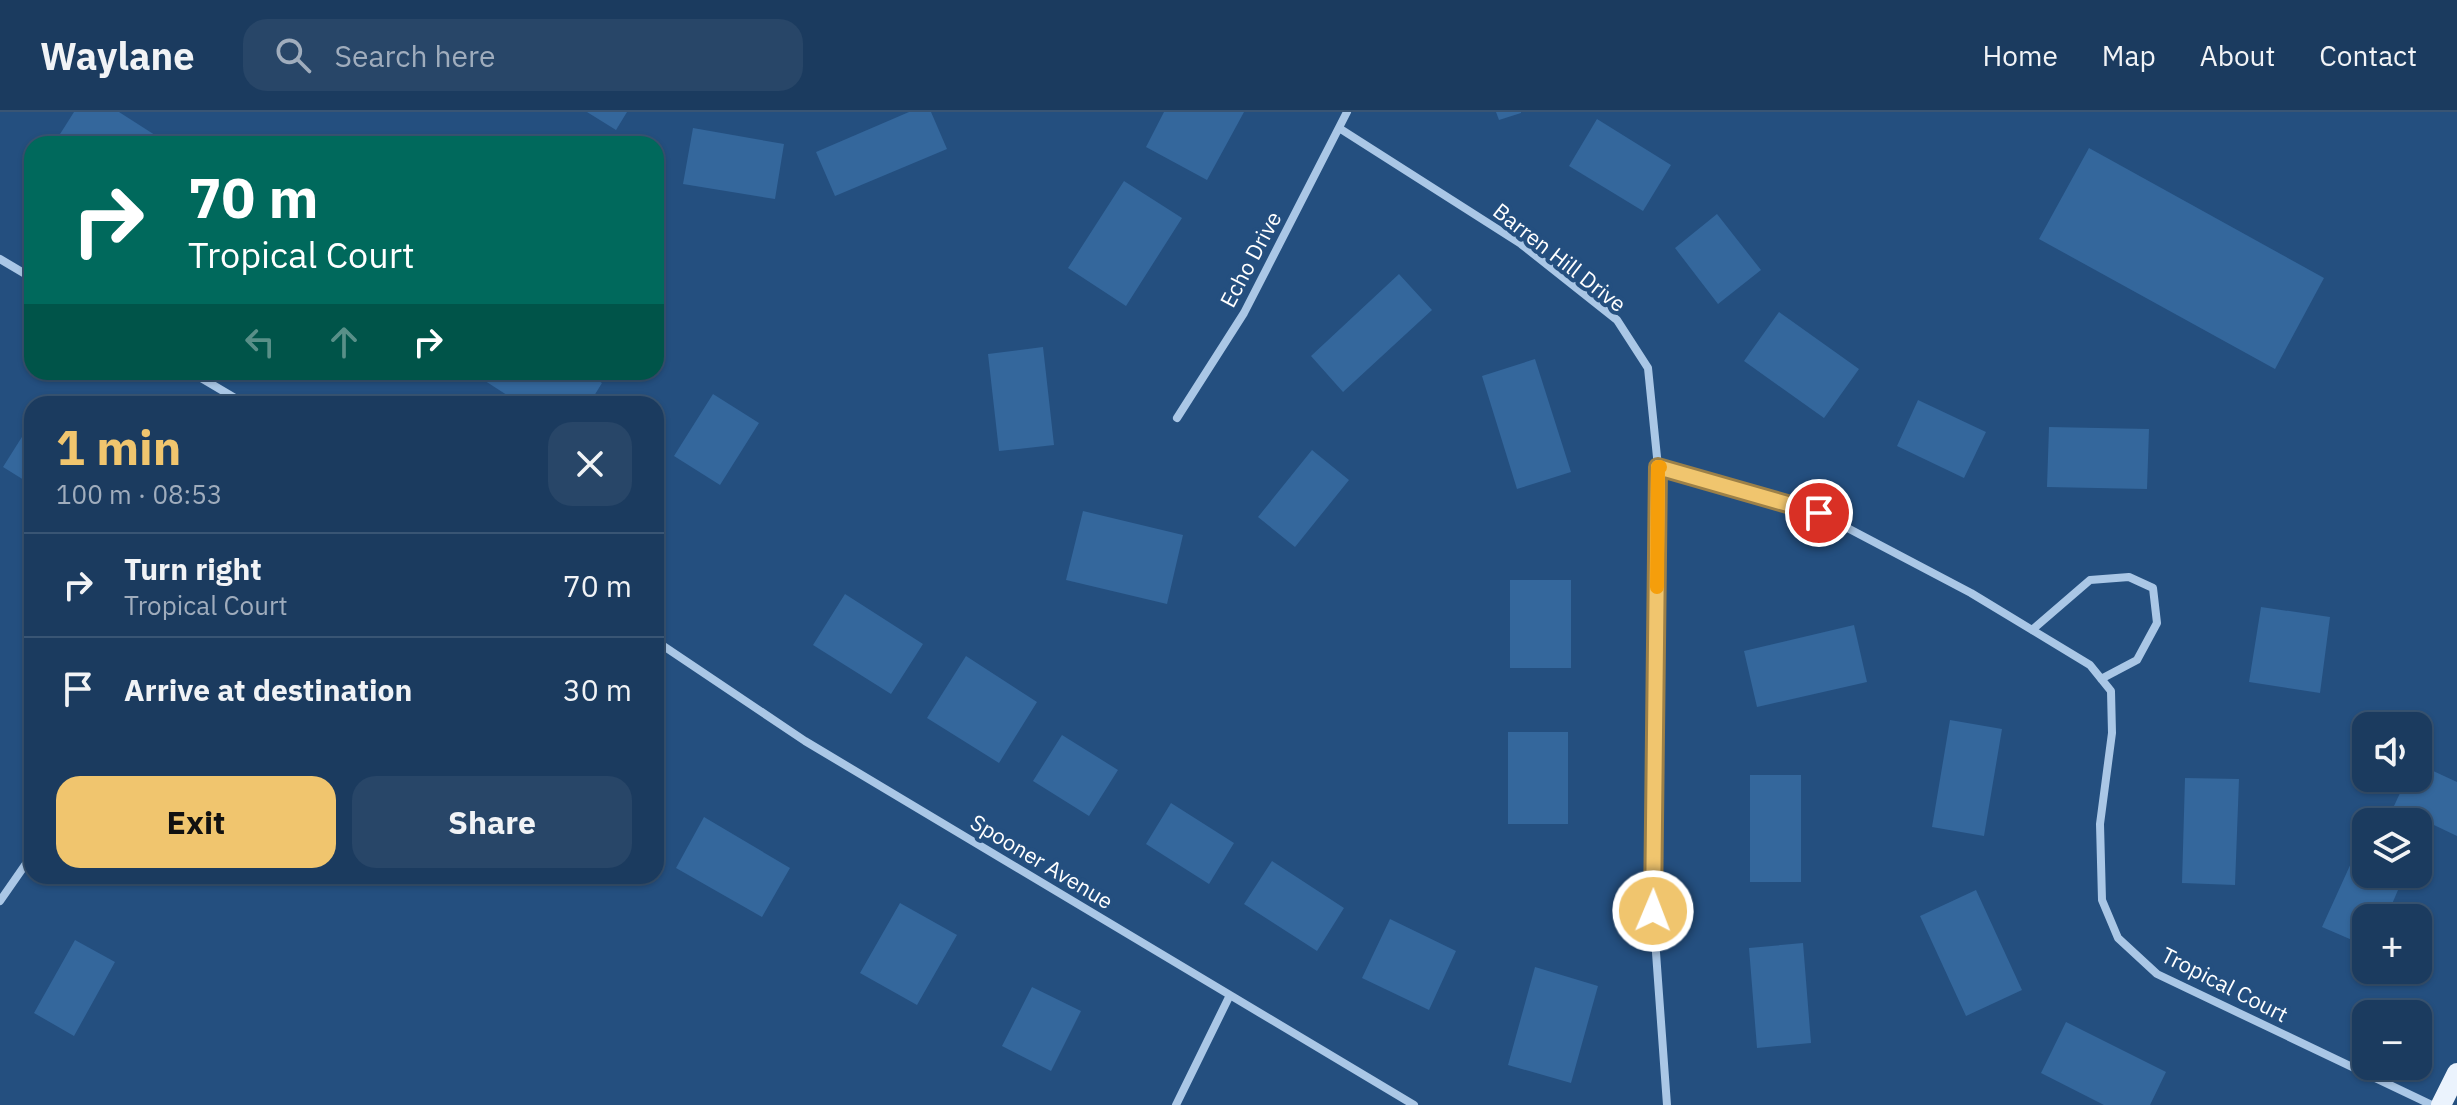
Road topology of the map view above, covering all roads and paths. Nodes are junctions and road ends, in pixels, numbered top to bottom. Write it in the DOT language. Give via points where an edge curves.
graph roads {
  1 [pos="1347,112"];
  2 [pos="1339,128"];
  3 [pos="0,259"];
  4 [pos="24,273"];
  5 [pos="204,380"];
  6 [pos="232,396"];
  7 [pos="1177,418"];
  8 [pos="1658,467"];
  9 [pos="2032,630"];
  10 [pos="664,646"];
  11 [pos="2101,679"];
  12 [pos="24,866"];
  13 [pos="0,901"];
  14 [pos="1230,995"];
  15 [pos="2457,1073"];
  16 [pos="1176,1105"];
  17 [pos="1414,1105"];
  18 [pos="1667,1105"];
  19 [pos="2432,1105"];
  20 [pos="2441,1105"];
  1 -- 2 [label="street, Echo Drive"];
  2 -- 7 [label="street, Echo Drive" via="1244,313"];
  2 -- 8 [label="street, Barren Hill Drive" via="1521,244 1617,320 1648,368"];
  3 -- 4 [label="street"];
  5 -- 6 [label="street"];
  8 -- 9 [label="street" via="1819,513"];
  8 -- 18 [label="street, Barren Hill Drive" via="1653,911"];
  9 -- 11 [label="street" via="2090,665"];
  9 -- 11 [label="street" via="2090,580 2129,577 2153,588 2157,623 2137,660"];
  10 -- 14 [label="street, Spooner Avenue" via="805,741"];
  11 -- 19 [label="street, Tropical Court" via="2111,691 2112,733 2100,824 2102,900 2118,938 2157,974"];
  12 -- 13 [label="street"];
  14 -- 16 [label="street"];
  14 -- 17 [label="street, Spooner Avenue"];
  15 -- 20 [label="main road"];
}
